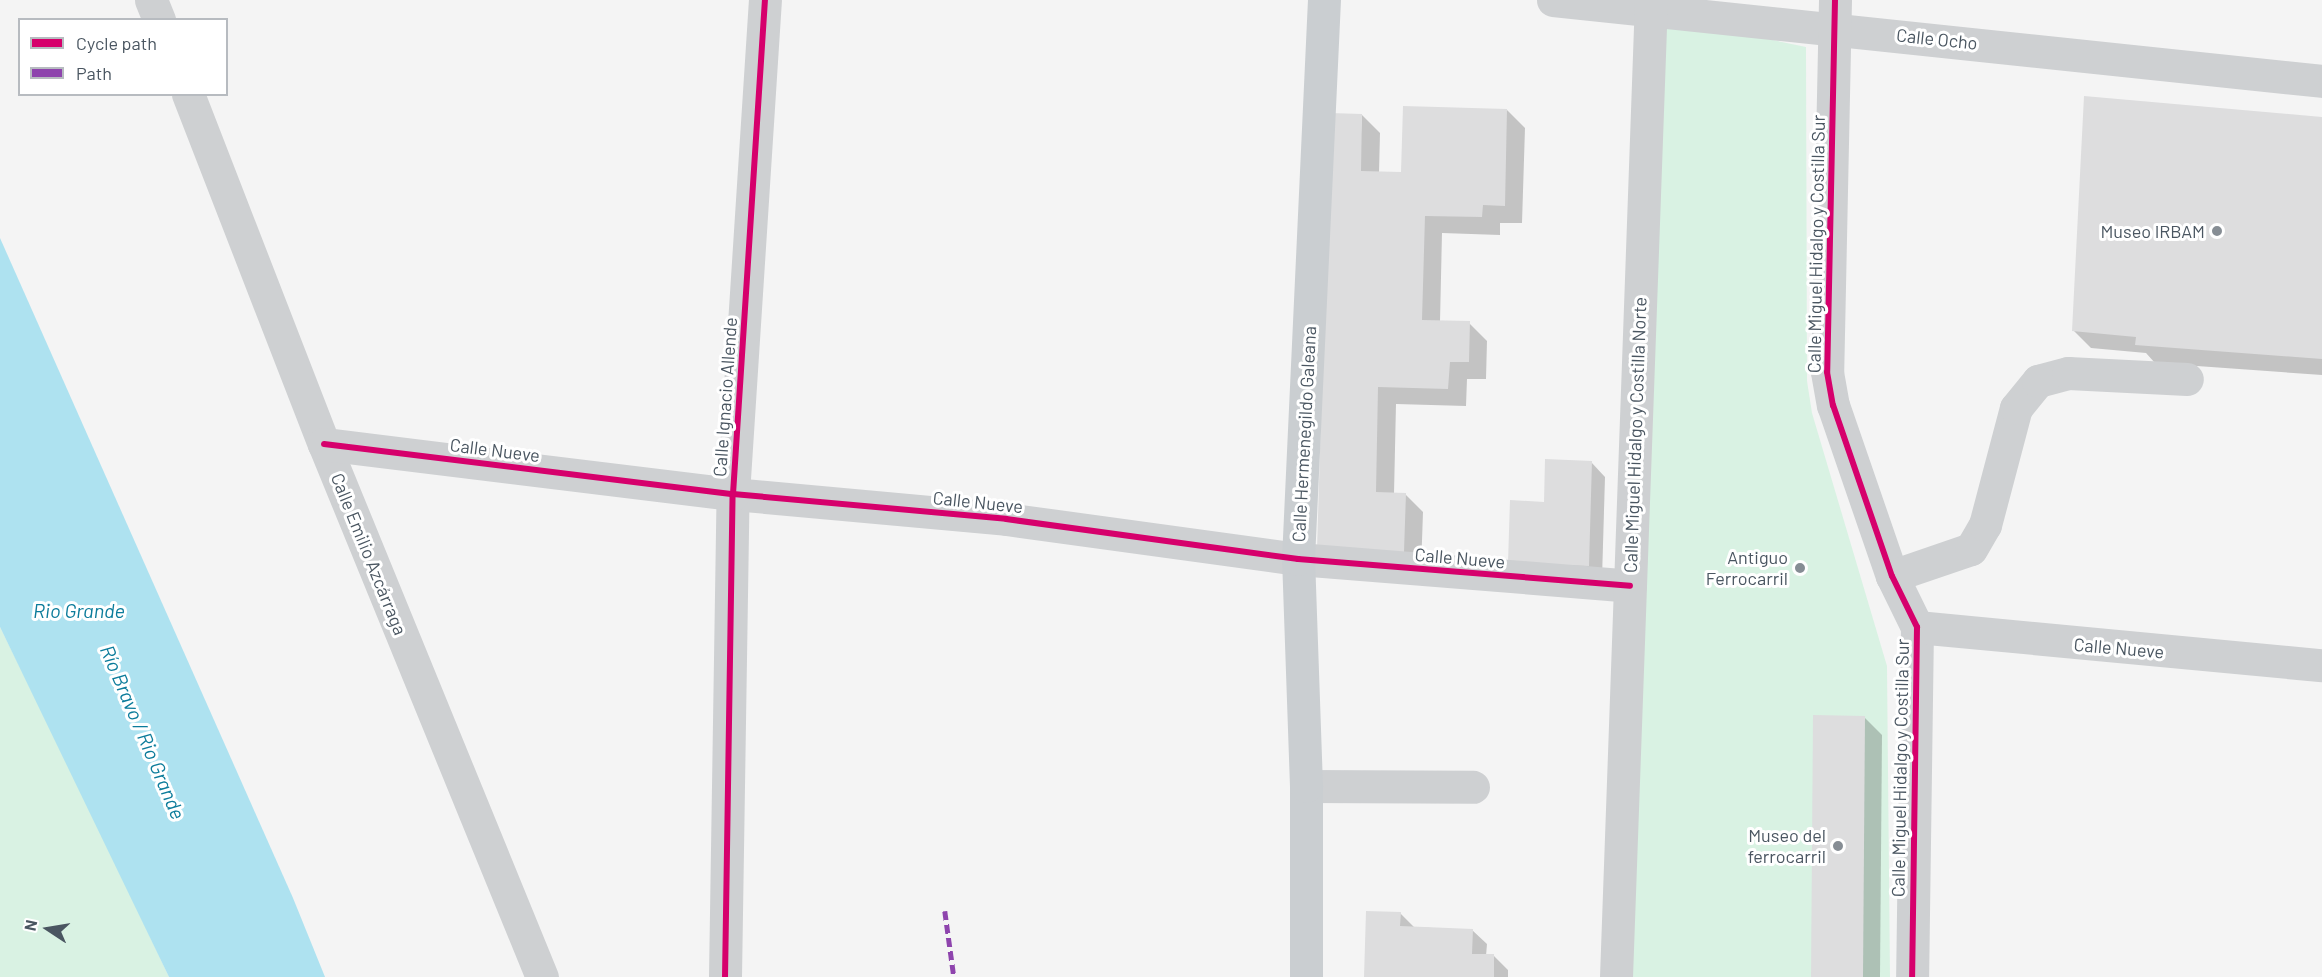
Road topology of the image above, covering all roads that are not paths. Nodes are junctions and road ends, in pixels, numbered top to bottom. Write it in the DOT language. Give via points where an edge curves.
graph roads {
  1 [pos="152,0"];
  2 [pos="765,0"];
  3 [pos="1324,0"];
  4 [pos="1553,0"];
  5 [pos="1650,6"];
  6 [pos="1835,14"];
  7 [pos="158,18"];
  8 [pos="2322,81"];
  9 [pos="189,96"];
  10 [pos="2187,379"];
  11 [pos="324,444"];
  12 [pos="734,494"];
  13 [pos="1298,560"];
  14 [pos="1892,576"];
  15 [pos="1630,586"];
  16 [pos="1917,627"];
  17 [pos="2322,665"];
  18 [pos="1306,786"];
  19 [pos="1473,787"];
  20 [pos="542,977"];
  21 [pos="725,977"];
  22 [pos="1306,977"];
  23 [pos="1616,977"];
  24 [pos="1912,977"];
  1 -- 7 [label="street"];
  2 -- 12 [label="street, Calle Ignacio Allende"];
  3 -- 13 [label="main road, Calle Hermenegildo Galeana"];
  4 -- 5 [label="street, Calle Ocho"];
  5 -- 6 [label="street, Calle Ocho"];
  5 -- 15 [label="street, Calle Miguel Hidalgo y Costilla Norte"];
  6 -- 8 [label="street, Calle Ocho"];
  6 -- 14 [label="street, Calle Miguel Hidalgo y Costilla Sur" via="1827,372 1833,405"];
  9 -- 11 [label="street, Calle Emilio Azcárraga"];
  10 -- 14 [label="street" via="2068,373 2038,381 2016,408 1985,525 1971,549"];
  11 -- 12 [label="street, Calle Nueve"];
  11 -- 20 [label="street, Calle Emilio Azcárraga"];
  12 -- 13 [label="street, Calle Nueve" via="1006,519"];
  12 -- 21 [label="street, Calle Ignacio Allende"];
  13 -- 15 [label="street, Calle Nueve"];
  13 -- 18 [label="main road, Calle Hermenegildo Galeana"];
  14 -- 16 [label="street, Calle Miguel Hidalgo y Costilla Sur"];
  15 -- 23 [label="street, Calle Miguel Hidalgo y Costilla Norte"];
  16 -- 17 [label="street, Calle Nueve"];
  16 -- 24 [label="street, Calle Miguel Hidalgo y Costilla Sur"];
  18 -- 19 [label="street"];
  18 -- 22 [label="main road, Calle Hermenegildo Galeana"];
}
